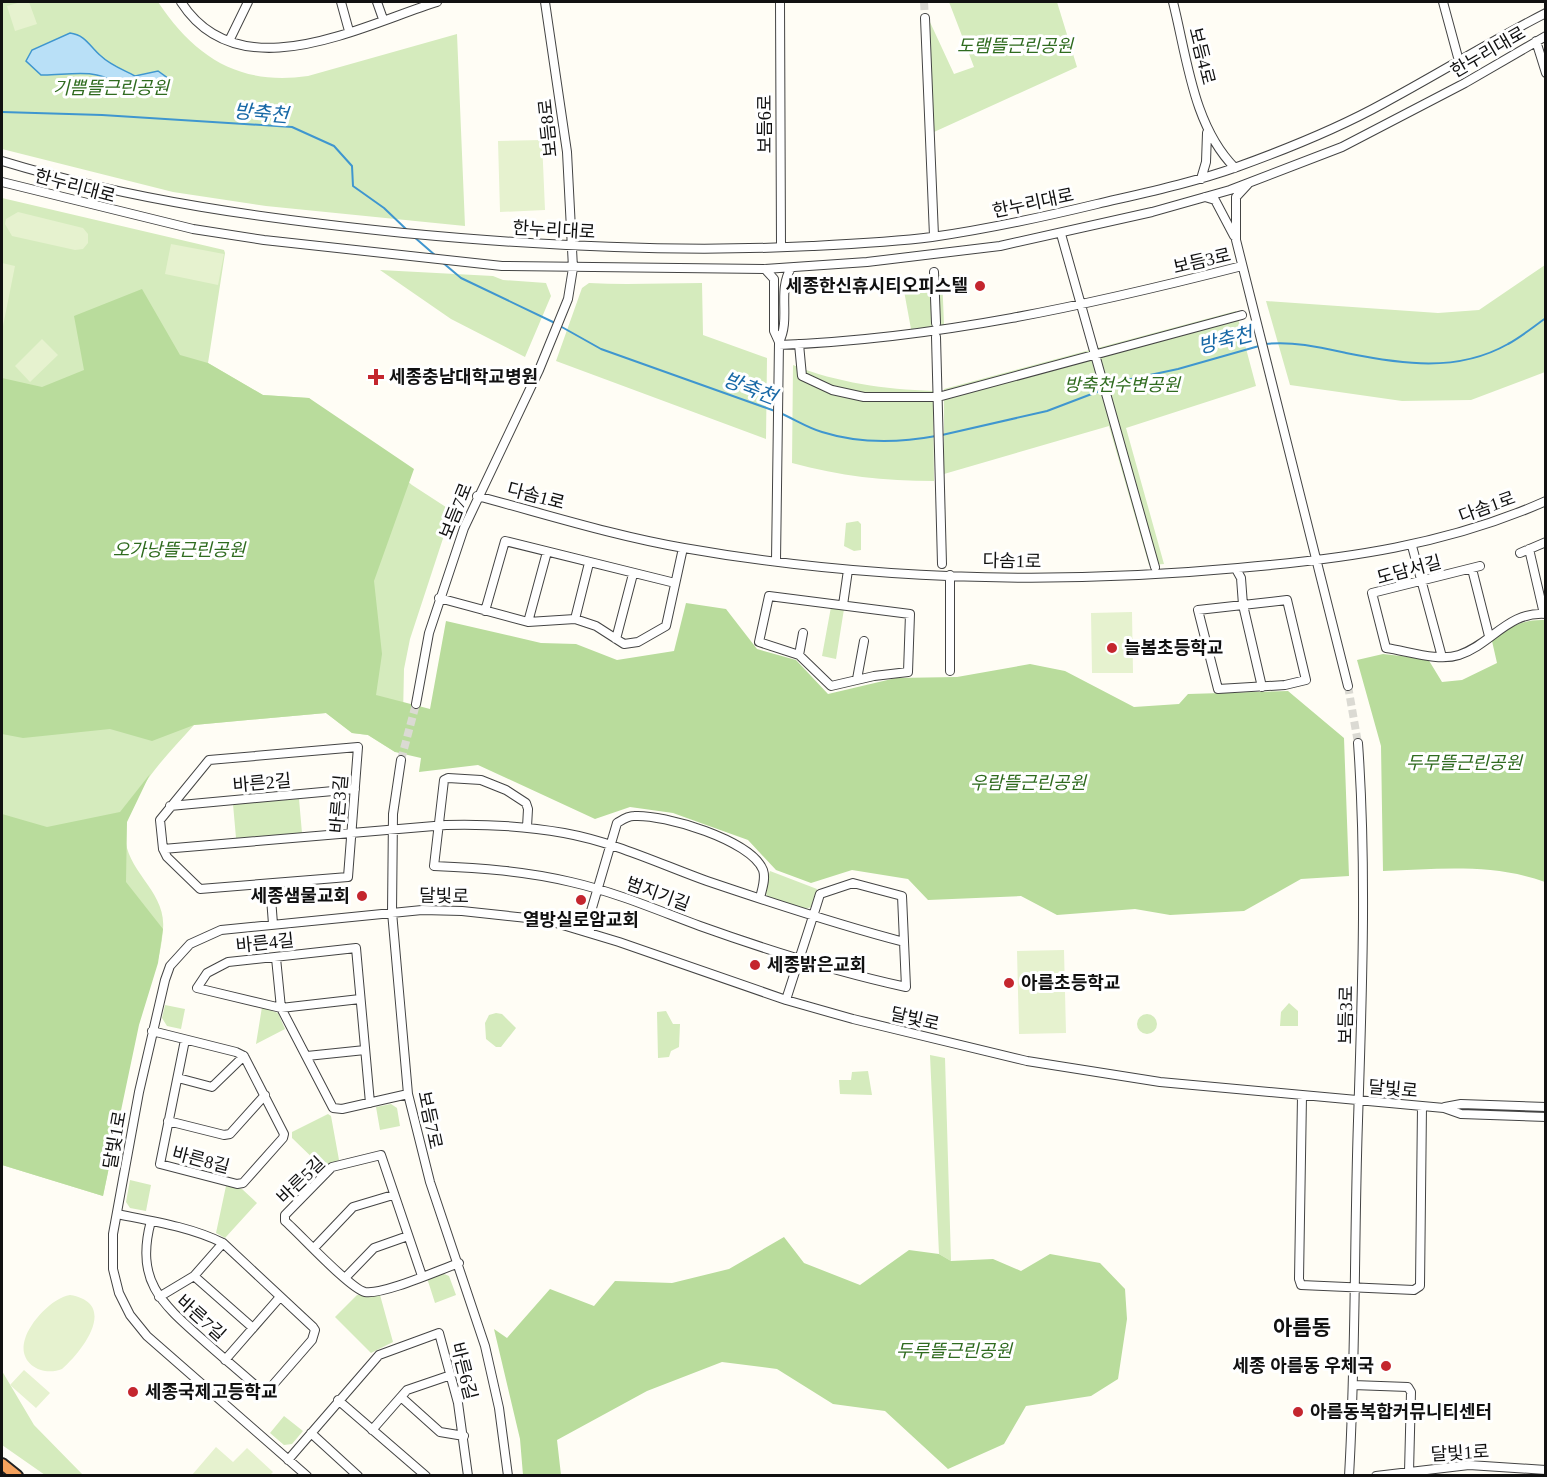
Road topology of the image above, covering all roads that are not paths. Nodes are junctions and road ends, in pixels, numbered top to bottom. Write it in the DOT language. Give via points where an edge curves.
graph roads {
  1 [pos="181,2"];
  2 [pos="248,2"];
  3 [pos="341,2"];
  4 [pos="378,2"];
  5 [pos="436,2"];
  6 [pos="545,2"];
  7 [pos="780,2"];
  8 [pos="1173,2"];
  9 [pos="1443,2"];
  10 [pos="1545,14"];
  11 [pos="925,18"];
  12 [pos="382,19"];
  13 [pos="349,31"];
  14 [pos="1545,36"];
  15 [pos="229,41"];
  16 [pos="1536,41"];
  17 [pos="1459,62"];
  18 [pos="1545,73"];
  19 [pos="1208,132"];
  20 [pos="2,161"];
  21 [pos="1235,168"];
  22 [pos="1201,179"];
  23 [pos="5,183"];
  24 [pos="1249,183"];
  25 [pos="1205,197"];
  26 [pos="1061,234"];
  27 [pos="934,236"];
  28 [pos="1236,240"];
  29 [pos="781,247"];
  30 [pos="572,249"];
  31 [pos="1242,266"];
  32 [pos="573,268"];
  33 [pos="791,268"];
  34 [pos="765,269"];
  35 [pos="934,272"];
  36 [pos="1079,306"];
  37 [pos="1242,315"];
  38 [pos="936,324"];
  39 [pos="936,337"];
  40 [pos="779,343"];
  41 [pos="799,344"];
  42 [pos="1094,354"];
  43 [pos="938,397"];
  44 [pos="477,496"];
  45 [pos="1545,501"];
  46 [pos="1545,542"];
  47 [pos="1412,546"];
  48 [pos="683,548"];
  49 [pos="1529,549"];
  50 [pos="547,552"];
  51 [pos="1520,553"];
  52 [pos="776,561"];
  53 [pos="1319,562"];
  54 [pos="589,563"];
  55 [pos="942,564"];
  56 [pos="1155,567"];
  57 [pos="1236,569"];
  58 [pos="848,570"];
  59 [pos="633,574"];
  60 [pos="951,575"];
  61 [pos="1422,581"];
  62 [pos="675,583"];
  63 [pos="1362,593"];
  64 [pos="1372,593"];
  65 [pos="439,598"];
  66 [pos="843,605"];
  67 [pos="1243,605"];
  68 [pos="484,611"];
  69 [pos="1545,614"];
  70 [pos="575,619"];
  71 [pos="528,622"];
  72 [pos="803,633"];
  73 [pos="1489,636"];
  74 [pos="616,639"];
  75 [pos="864,641"];
  76 [pos="799,656"];
  77 [pos="1442,657"];
  78 [pos="950,671"];
  79 [pos="857,679"];
  80 [pos="1348,686"];
  81 [pos="1262,687"];
  82 [pos="416,704"];
  83 [pos="1358,743"];
  84 [pos="400,760"];
  85 [pos="356,789"];
  86 [pos="170,806"];
  87 [pos="437,825"];
  88 [pos="527,827"];
  89 [pos="393,829"];
  90 [pos="351,834"];
  91 [pos="610,845"];
  92 [pos="165,853"];
  93 [pos="270,885"];
  94 [pos="597,889"];
  95 [pos="760,898"];
  96 [pos="392,912"];
  97 [pos="813,915"];
  98 [pos="273,924"];
  99 [pos="590,932"];
  100 [pos="904,942"];
  101 [pos="276,958"];
  102 [pos="800,958"];
  103 [pos="360,999"];
  104 [pos="786,1000"];
  105 [pos="281,1008"];
  106 [pos="153,1031"];
  107 [pos="185,1040"];
  108 [pos="365,1050"];
  109 [pos="244,1056"];
  110 [pos="307,1056"];
  111 [pos="178,1078"];
  112 [pos="408,1094"];
  113 [pos="265,1095"];
  114 [pos="1302,1096"];
  115 [pos="1359,1101"];
  116 [pos="370,1102"];
  117 [pos="1422,1106"];
  118 [pos="1545,1107"];
  119 [pos="1444,1108"];
  120 [pos="1545,1117"];
  121 [pos="168,1121"];
  122 [pos="393,1195"];
  123 [pos="117,1214"];
  124 [pos="151,1221"];
  125 [pos="408,1236"];
  126 [pos="223,1243"];
  127 [pos="314,1248"];
  128 [pos="459,1263"];
  129 [pos="194,1276"];
  130 [pos="422,1276"];
  131 [pos="345,1278"];
  132 [pos="1356,1288"];
  133 [pos="159,1297"];
  134 [pos="280,1297"];
  135 [pos="253,1328"];
  136 [pos="225,1359"];
  137 [pos="451,1375"];
  138 [pos="1353,1385"];
  139 [pos="401,1397"];
  140 [pos="338,1400"];
  141 [pos="372,1430"];
  142 [pos="310,1433"];
  143 [pos="464,1436"];
  144 [pos="288,1460"];
  145 [pos="2,1464"];
  146 [pos="1545,1470"];
  147 [pos="1409,1472"];
  148 [pos="17,1476"];
  149 [pos="307,1476"];
  150 [pos="358,1476"];
  151 [pos="426,1476"];
  152 [pos="468,1476"];
  153 [pos="508,1476"];
  154 [pos="1350,1476"];
  155 [pos="1376,1476"];
  1 -- 15 [label="street" via="206,28"];
  2 -- 15 [label="street"];
  3 -- 13 [label="street"];
  4 -- 12 [label="street"];
  5 -- 12 [label="street"];
  6 -- 30 [label="street, 보듬8로" via="567,152"];
  7 -- 29 [label="street, 보듬6로"];
  8 -- 19 [label="street, 보듬4로"];
  9 -- 17 [label="street"];
  10 -- 17 [label="street, 한누리대로"];
  11 -- 27 [label="street"];
  12 -- 13 [label="street"];
  13 -- 15 [label="street" via="285,49 253,48"];
  14 -- 16 [label="street, 한누리대로"];
  16 -- 18 [label="street"];
  16 -- 24 [label="street, 한누리대로" via="1342,147"];
  17 -- 21 [label="street, 한누리대로" via="1335,127"];
  19 -- 21 [label="street"];
  19 -- 22 [label="street"];
  20 -- 30 [label="street, 한누리대로" via="123,194 266,219"];
  21 -- 22 [label="street, 한누리대로"];
  22 -- 27 [label="street, 한누리대로" via="996,227"];
  23 -- 32 [label="street, 한누리대로" via="193,229 502,266"];
  24 -- 25 [label="street, 한누리대로"];
  24 -- 28 [label="street" via="1236,197"];
  25 -- 26 [label="street, 한누리대로"];
  25 -- 28 [label="street" via="1215,200"];
  26 -- 33 [label="street, 한누리대로" via="1000,246"];
  26 -- 36 [label="street"];
  27 -- 29 [label="street, 한누리대로"];
  28 -- 31 [label="street"];
  29 -- 30 [label="street, 한누리대로"];
  30 -- 32 [label="street"];
  31 -- 36 [label="street, 보듬3로"];
  31 -- 53 [label="street, 보듬3로"];
  32 -- 34 [label="street, 한누리대로"];
  32 -- 44 [label="street, 보듬7로" via="568,299 552,340"];
  33 -- 34 [label="street, 한누리대로"];
  33 -- 40 [label="street" via="785,282 785,331"];
  34 -- 40 [label="street" via="774,279 774,331"];
  35 -- 38 [label="street"];
  36 -- 41 [label="street, 보듬3로" via="991,324"];
  36 -- 42 [label="street"];
  37 -- 42 [label="street"];
  39 -- 43 [label="street"];
  40 -- 41 [label="street, 보듬3로"];
  40 -- 52 [label="street"];
  41 -- 43 [label="street" via="802,376 832,390 864,397"];
  42 -- 43 [label="street"];
  42 -- 56 [label="street"];
  43 -- 55 [label="street"];
  44 -- 48 [label="street, 다솜1로"];
  44 -- 65 [label="street, 보듬7로"];
  45 -- 47 [label="street, 다솜1로" via="1493,523"];
  46 -- 49 [label="street"];
  47 -- 53 [label="street, 다솜1로"];
  47 -- 61 [label="street"];
  48 -- 52 [label="street, 다솜1로"];
  48 -- 62 [label="street"];
  49 -- 51 [label="street"];
  49 -- 69 [label="street"];
  50 -- 54 [label="street"];
  50 -- 68 [label="street" via="505,541"];
  50 -- 71 [label="street"];
  52 -- 58 [label="street, 다솜1로"];
  53 -- 57 [label="street, 다솜1로"];
  53 -- 80 [label="street, 보듬3로"];
  54 -- 59 [label="street"];
  54 -- 70 [label="street"];
  57 -- 60 [label="street, 다솜1로" via="1157,576"];
  57 -- 67 [label="street" via="1241,578"];
  58 -- 60 [label="street, 다솜1로"];
  58 -- 66 [label="street"];
  59 -- 62 [label="street"];
  59 -- 74 [label="street"];
  60 -- 78 [label="street"];
  61 -- 64 [label="street, 도담서길"];
  61 -- 73 [label="street, 도담서길" via="1476,568"];
  61 -- 77 [label="street"];
  62 -- 74 [label="street" via="666,626 638,642 624,644"];
  63 -- 64 [label="street"];
  64 -- 77 [label="street, 도담서길" via="1386,648"];
  65 -- 68 [label="street"];
  65 -- 82 [label="street, 보듬7로"];
  66 -- 76 [label="street" via="769,596 759,642"];
  66 -- 79 [label="street" via="910,614 908,672"];
  67 -- 81 [label="street"];
  67 -- 81 [label="street" via="1198,610 1218,689"];
  67 -- 81 [label="street" via="1287,600 1306,680"];
  68 -- 71 [label="street"];
  69 -- 73 [label="street, 도담서길" via="1516,618"];
  70 -- 71 [label="street"];
  70 -- 74 [label="street"];
  72 -- 76 [label="street"];
  73 -- 77 [label="street, 도담서길" via="1459,655"];
  75 -- 79 [label="street"];
  76 -- 79 [label="street" via="831,686"];
  83 -- 115 [label="street, 보듬3로" via="1363,815"];
  84 -- 89 [label="street, 보듬7로"];
  85 -- 86 [label="street, 바른2길"];
  85 -- 86 [label="street, 바른3길" via="358,747 209,760"];
  85 -- 90 [label="street, 바른3길"];
  86 -- 92 [label="street" via="160,820"];
  87 -- 88 [label="street, 범지기길"];
  87 -- 88 [label="street, 범지기길" via="444,780 468,778 488,782 526,803"];
  87 -- 89 [label="street, 범지기길"];
  87 -- 94 [label="street, 범지기길" via="434,866 521,872"];
  88 -- 91 [label="street, 범지기길"];
  89 -- 90 [label="street, 범지기길"];
  89 -- 96 [label="street, 보듬7로"];
  90 -- 92 [label="street, 범지기길"];
  90 -- 93 [label="street, 바른3길" via="348,877"];
  91 -- 94 [label="street"];
  91 -- 95 [label="street, 범지기길"];
  91 -- 95 [label="street" via="616,823 635,816 672,821 744,849 765,878"];
  92 -- 93 [label="street, 바른3길" via="200,889"];
  93 -- 98 [label="street"];
  94 -- 99 [label="street" via="589,918"];
  94 -- 102 [label="street, 범지기길"];
  95 -- 97 [label="street, 범지기길"];
  96 -- 98 [label="street, 달빛1로"];
  96 -- 99 [label="street, 달빛로" via="512,915"];
  96 -- 112 [label="street, 보듬7로"];
  97 -- 100 [label="street, 범지기길"];
  97 -- 100 [label="street" via="820,894 853,883 902,896"];
  97 -- 102 [label="street"];
  98 -- 106 [label="street, 달빛1로" via="212,933 181,952 165,980"];
  99 -- 104 [label="street, 달빛로"];
  100 -- 102 [label="street, 범지기길" via="906,987"];
  101 -- 103 [label="street, 바른4길" via="356,948"];
  101 -- 105 [label="street"];
  101 -- 105 [label="street, 바른4길" via="217,966 197,988"];
  102 -- 104 [label="street"];
  103 -- 105 [label="street"];
  103 -- 108 [label="street, 바른4길"];
  104 -- 114 [label="street, 달빛로" via="1027,1061 1160,1082"];
  105 -- 110 [label="street"];
  106 -- 107 [label="street"];
  106 -- 123 [label="street, 달빛1로"];
  107 -- 109 [label="street"];
  107 -- 111 [label="street, 바른8길"];
  108 -- 110 [label="street"];
  108 -- 116 [label="street, 바른4길"];
  109 -- 111 [label="street" via="212,1087"];
  109 -- 113 [label="street, 바른8길"];
  110 -- 116 [label="street" via="333,1108"];
  111 -- 121 [label="street, 바른8길"];
  112 -- 116 [label="street"];
  112 -- 128 [label="street, 보듬7로" via="427,1173"];
  113 -- 121 [label="street, 바른8길" via="230,1134"];
  113 -- 121 [label="street, 바른8길" via="283,1138 240,1184 160,1164"];
  114 -- 115 [label="street, 달빛로"];
  114 -- 132 [label="street" via="1299,1279 1301,1286"];
  115 -- 117 [label="street, 달빛로"];
  115 -- 132 [label="street, 보듬3로"];
  117 -- 119 [label="street, 달빛로"];
  117 -- 132 [label="street" via="1420,1286 1414,1290"];
  118 -- 119 [label="street, 달빛로" via="1461,1104"];
  119 -- 120 [label="street, 달빛로" via="1461,1114"];
  122 -- 125 [label="street, 바른5길"];
  122 -- 127 [label="street" via="353,1207"];
  122 -- 127 [label="street, 바른5길" via="381,1155 332,1167 285,1215 285,1221"];
  123 -- 124 [label="street"];
  123 -- 144 [label="street, 달빛1로" via="113,1269 130,1315 147,1335"];
  124 -- 126 [label="street, 바른7길"];
  124 -- 133 [label="street, 바른7길" via="146,1261"];
  125 -- 130 [label="street, 바른5길"];
  125 -- 131 [label="street" via="374,1248"];
  126 -- 129 [label="street, 바른7길"];
  126 -- 134 [label="street, 바른7길"];
  127 -- 131 [label="street, 바른5길"];
  128 -- 130 [label="street, 바른5길"];
  128 -- 153 [label="street, 보듬7로" via="485,1346"];
  129 -- 133 [label="street, 바른7길"];
  129 -- 135 [label="street, 바른7길"];
  130 -- 131 [label="street, 바른5길" via="373,1292 358,1290"];
  132 -- 138 [label="street, 보듬3로"];
  133 -- 136 [label="street, 바른7길"];
  134 -- 135 [label="street, 바른7길"];
  134 -- 136 [label="street, 바른7길" via="315,1330 312,1340 265,1394"];
  135 -- 136 [label="street, 바른7길"];
  137 -- 139 [label="street" via="407,1390"];
  137 -- 140 [label="street, 바른6길" via="439,1333 379,1354"];
  137 -- 143 [label="street, 바른6길"];
  138 -- 147 [label="street" via="1408,1387"];
  138 -- 154 [label="street, 보듬3로"];
  139 -- 141 [label="street"];
  139 -- 143 [label="street" via="440,1432"];
  140 -- 141 [label="street"];
  140 -- 142 [label="street, 바른6길"];
  141 -- 151 [label="street"];
  142 -- 144 [label="street, 바른6길"];
  142 -- 150 [label="street"];
  143 -- 152 [label="street, 바른6길"];
  144 -- 149 [label="street, 달빛1로"];
  145 -- 148 [label="highway"];
  146 -- 147 [label="street, 달빛1로" via="1469,1464"];
  147 -- 155 [label="street, 달빛1로"];
}
